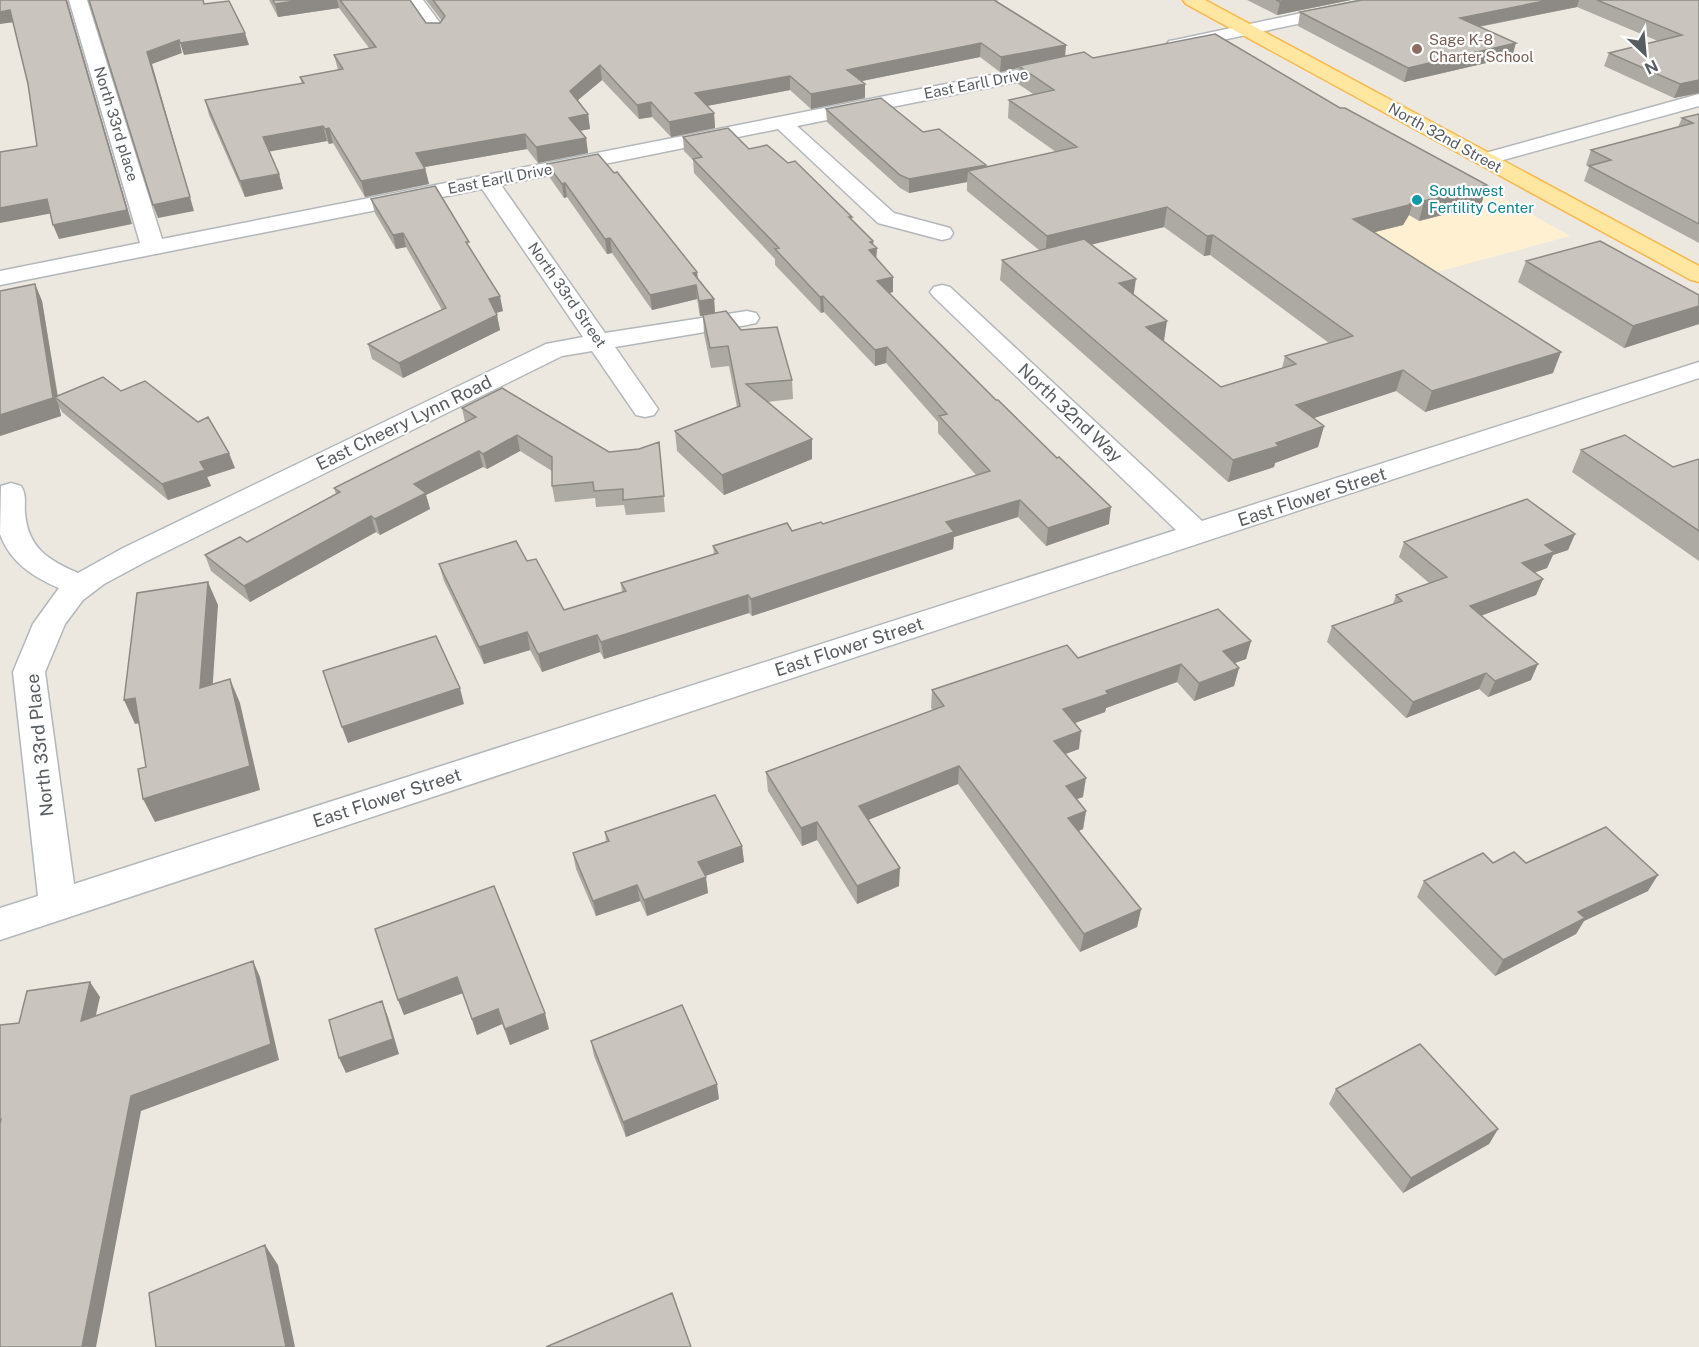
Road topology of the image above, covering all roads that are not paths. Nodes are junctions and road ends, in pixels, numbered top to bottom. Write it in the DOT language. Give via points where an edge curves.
graph roads {
  1 [pos="78,0"];
  2 [pos="414,0"];
  3 [pos="1192,0"];
  4 [pos="1387,0"];
  5 [pos="1247,30"];
  6 [pos="437,31"];
  7 [pos="1154,49"];
  8 [pos="1086,63"];
  9 [pos="1699,100"];
  10 [pos="783,123"];
  11 [pos="1485,159"];
  12 [pos="488,181"];
  13 [pos="942,233"];
  14 [pos="153,248"];
  15 [pos="1699,275"];
  16 [pos="0,278"];
  17 [pos="942,291"];
  18 [pos="747,318"];
  19 [pos="598,341"];
  20 [pos="1699,370"];
  21 [pos="645,409"];
  22 [pos="10,492"];
  23 [pos="1198,534"];
  24 [pos="80,585"];
  25 [pos="58,906"];
  26 [pos="0,924"];
  1 -- 14 [label="street, North 33rd place"];
  2 -- 6 [label="street"];
  3 -- 5 [label="main road, North 32nd Street"];
  4 -- 5 [label="street"];
  5 -- 7 [label="street"];
  5 -- 11 [label="main road, North 32nd Street"];
  8 -- 10 [label="street, East Earll Drive"];
  9 -- 11 [label="street"];
  10 -- 12 [label="street, East Earll Drive"];
  10 -- 13 [label="street" via="886,218"];
  11 -- 15 [label="main road, North 32nd Street"];
  12 -- 14 [label="street, East Earll Drive"];
  12 -- 19 [label="street, North 33rd Street"];
  14 -- 16 [label="street, East Earll Drive"];
  17 -- 23 [label="street, North 32nd Way"];
  18 -- 19 [label="street, East Cheery Lynn Road"];
  19 -- 21 [label="street, North 33rd Street"];
  19 -- 24 [label="street, East Cheery Lynn Road" via="555,349"];
  20 -- 23 [label="street, East Flower Street"];
  22 -- 24 [label="street" via="9,511 18,546 25,556"];
  23 -- 25 [label="street, East Flower Street"];
  24 -- 25 [label="street, North 33rd Place" via="53,617 29,672"];
  25 -- 26 [label="street, East Flower Street"];
}
